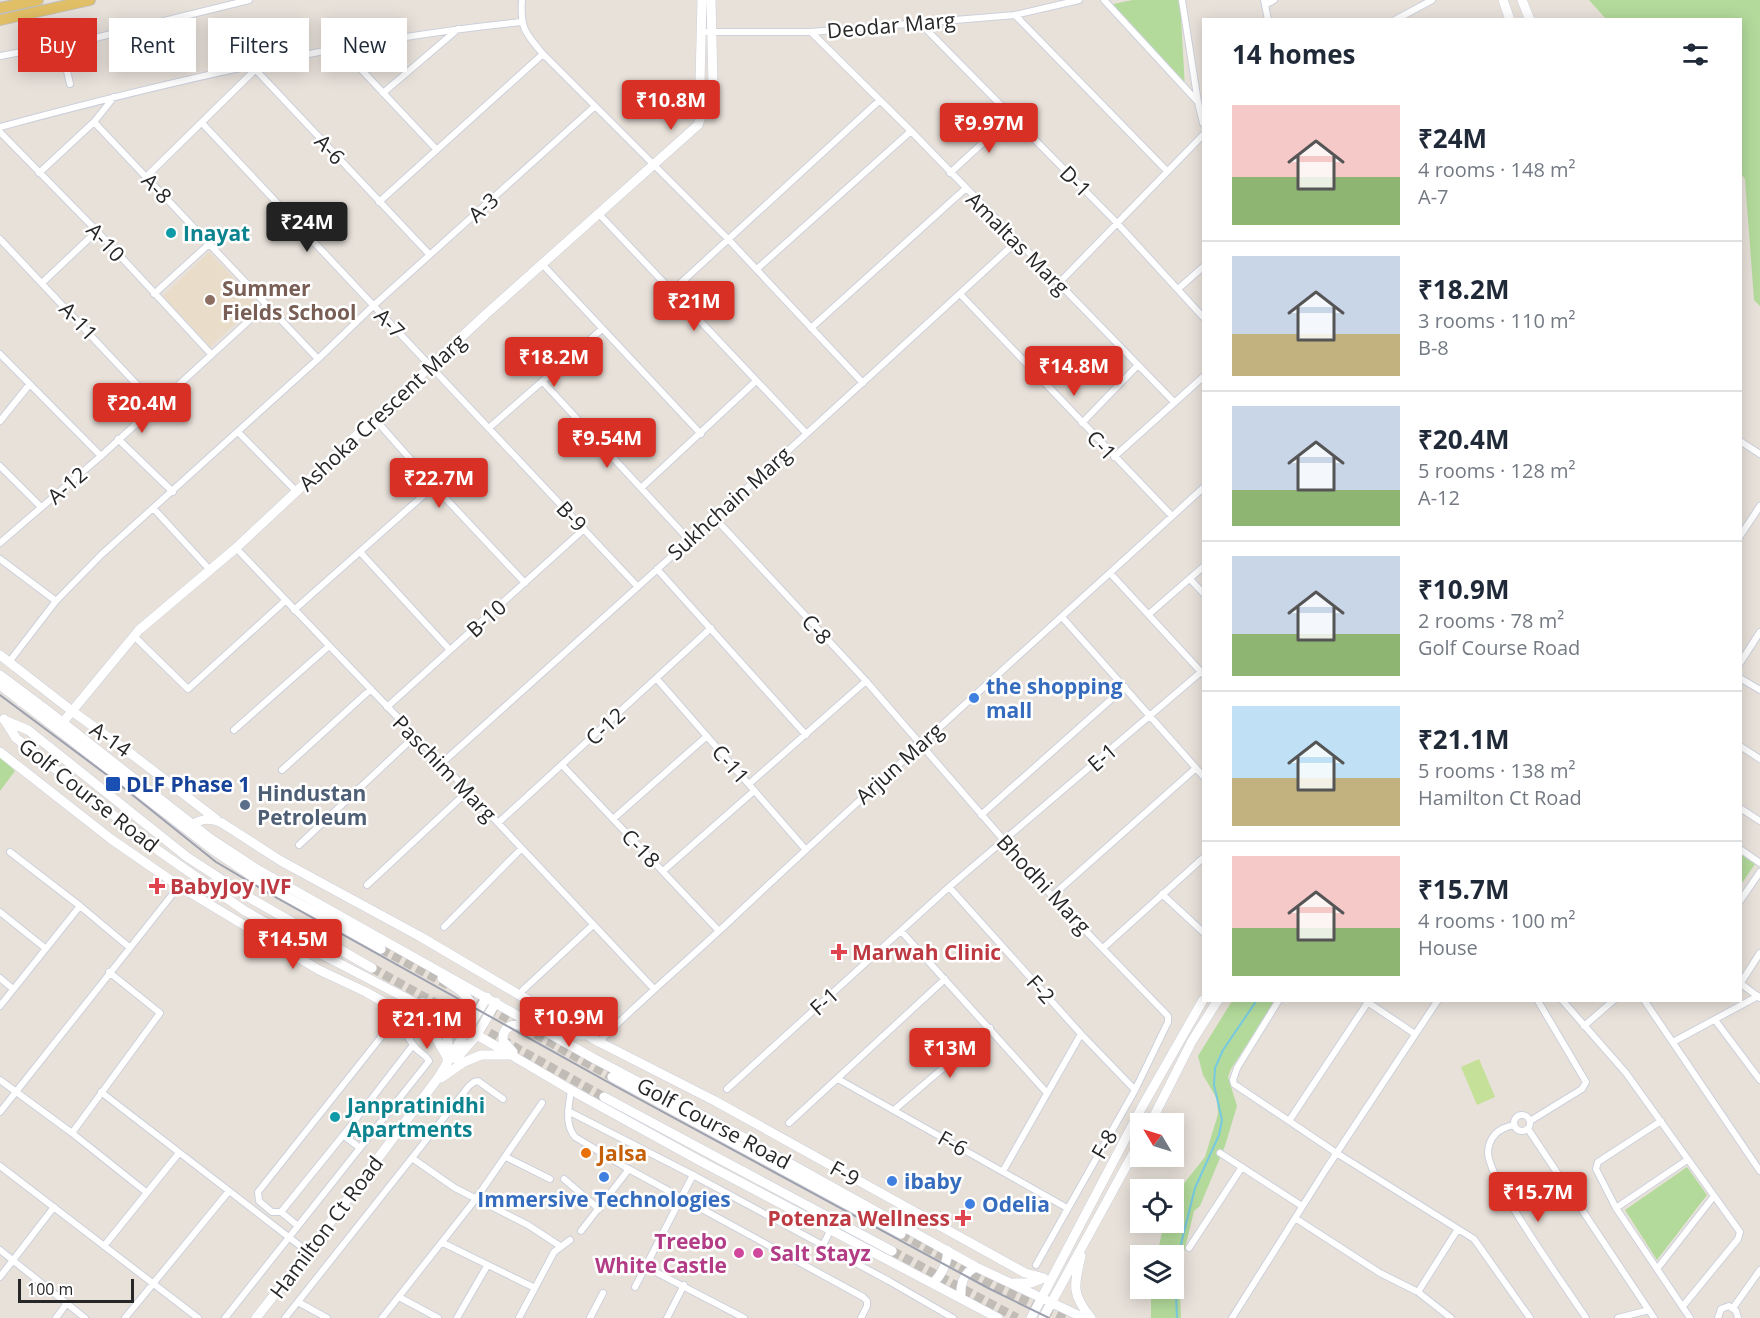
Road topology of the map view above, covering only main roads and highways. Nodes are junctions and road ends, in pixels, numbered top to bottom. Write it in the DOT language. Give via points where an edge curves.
graph roads {
  1 [pos="38,0"];
  2 [pos="90,0"];
  3 [pos="0,8"];
  4 [pos="0,20"];
  1 -- 3 [label="main road"];
  2 -- 4 [label="main road"];
}
